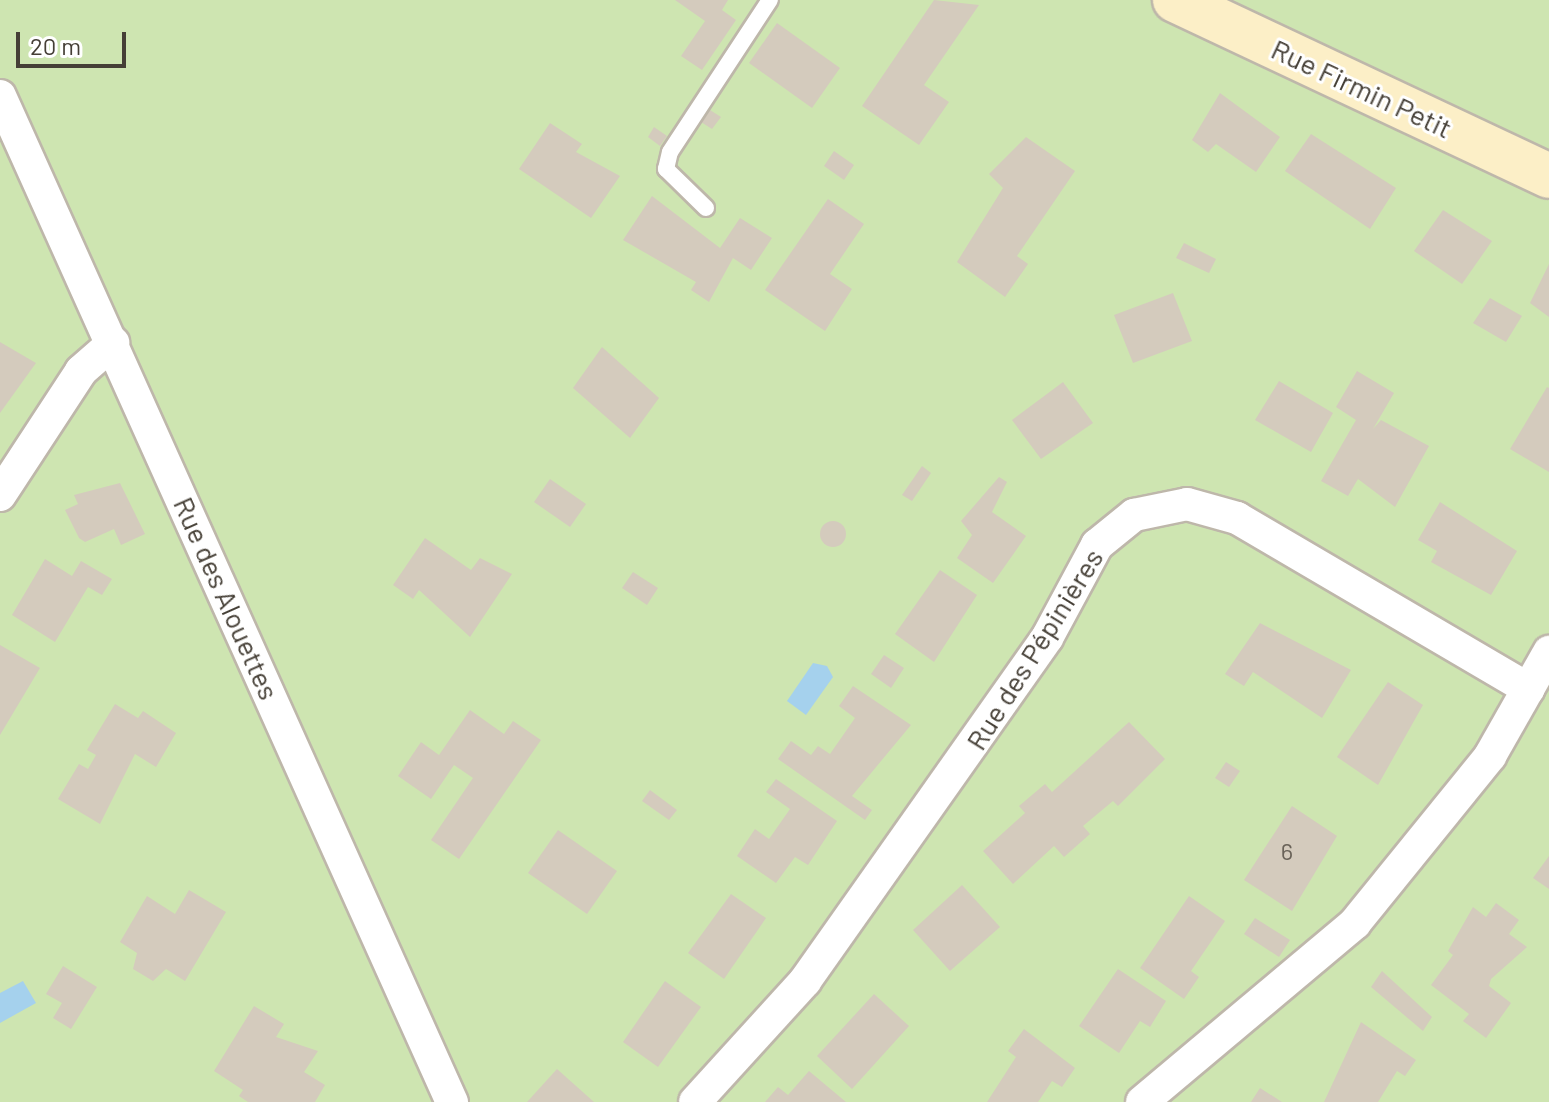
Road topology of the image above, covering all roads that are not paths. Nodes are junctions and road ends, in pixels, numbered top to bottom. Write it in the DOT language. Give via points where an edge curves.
graph roads {
  1 [pos="770,0"];
  2 [pos="1175,0"];
  3 [pos="0,96"];
  4 [pos="1549,176"];
  5 [pos="706,208"];
  6 [pos="113,343"];
  7 [pos="0,495"];
  8 [pos="1549,652"];
  9 [pos="1528,689"];
  10 [pos="452,1102"];
  11 [pos="695,1102"];
  12 [pos="1142,1102"];
  1 -- 5 [label="lane" via="670,152 666,169"];
  2 -- 4 [label="street, Rue Firmin Petit"];
  3 -- 6 [label="street, Rue des Alouettes"];
  6 -- 7 [label="street" via="81,371"];
  6 -- 10 [label="street, Rue des Alouettes"];
  8 -- 9 [label="street"];
  9 -- 11 [label="street, Rue des Pépinières" via="1237,518 1187,504 1134,515 1097,545 1039,651 805,981"];
  9 -- 12 [label="street" via="1482,767 1355,923"];
}
